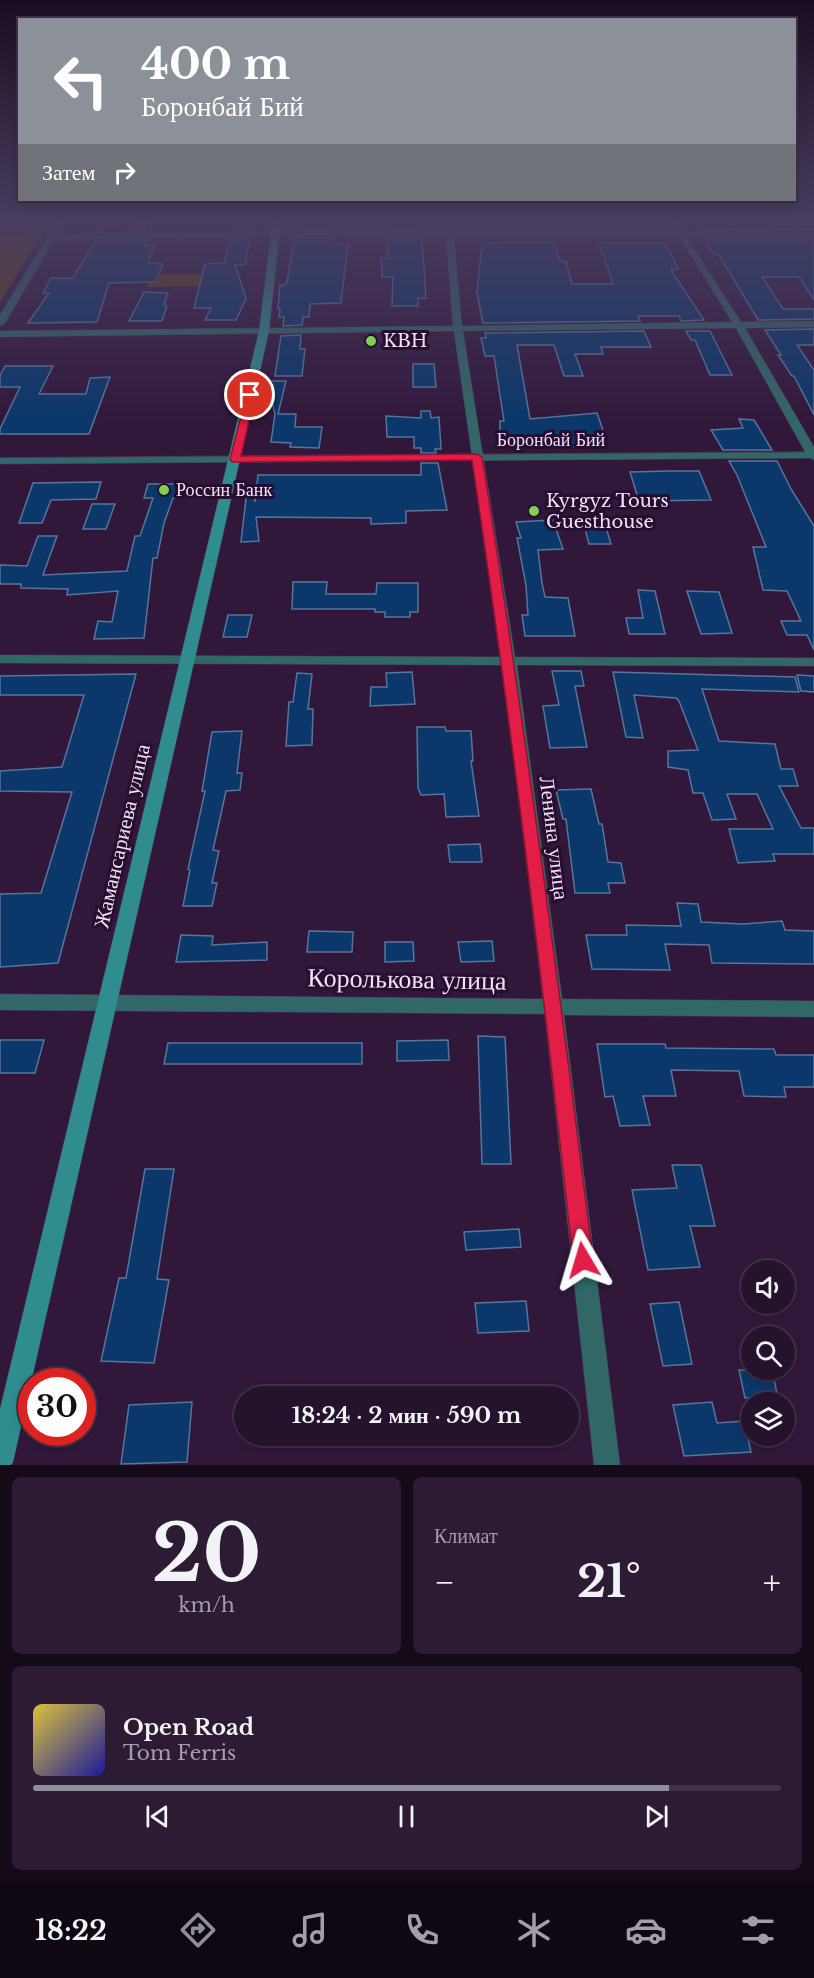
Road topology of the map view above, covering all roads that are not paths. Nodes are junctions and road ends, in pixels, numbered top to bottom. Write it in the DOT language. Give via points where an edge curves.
graph roads {
  1 [pos="23,286"];
  2 [pos="270,286"];
  3 [pos="454,286"];
  4 [pos="714,286"];
  5 [pos="0,323"];
  6 [pos="738,324"];
  7 [pos="814,324"];
  8 [pos="458,330"];
  9 [pos="264,331"];
  10 [pos="0,334"];
  11 [pos="814,456"];
  12 [pos="477,457"];
  13 [pos="235,459"];
  14 [pos="0,461"];
  15 [pos="0,659"];
  16 [pos="187,660"];
  17 [pos="508,661"];
  18 [pos="814,662"];
  19 [pos="106,1001"];
  20 [pos="0,1002"];
  21 [pos="554,1009"];
  22 [pos="814,1009"];
  23 [pos="0,1462"];
  24 [pos="607,1465"];
  1 -- 5 [label="street"];
  2 -- 9 [label="main road, Жамансариева улица"];
  3 -- 8 [label="street, Ленина улица"];
  4 -- 6 [label="street"];
  6 -- 7 [label="street"];
  6 -- 8 [label="street"];
  6 -- 11 [label="street"];
  8 -- 9 [label="street"];
  8 -- 12 [label="street, Ленина улица"];
  9 -- 10 [label="street"];
  9 -- 13 [label="main road, Жамансариева улица"];
  11 -- 12 [label="street, Боронбай Бий"];
  12 -- 13 [label="street, Боронбай Бий"];
  12 -- 17 [label="street, Ленина улица"];
  13 -- 14 [label="street, Боронбай Бий"];
  13 -- 16 [label="main road, Жамансариева улица"];
  15 -- 16 [label="street"];
  16 -- 17 [label="street"];
  16 -- 19 [label="main road, Жамансариева улица"];
  17 -- 18 [label="street"];
  17 -- 21 [label="street, Ленина улица"];
  19 -- 20 [label="street, Королькова улица"];
  19 -- 21 [label="street, Королькова улица"];
  19 -- 23 [label="main road, Жамансариева улица"];
  21 -- 22 [label="street, Королькова улица"];
  21 -- 24 [label="street, Ленина улица"];
}
